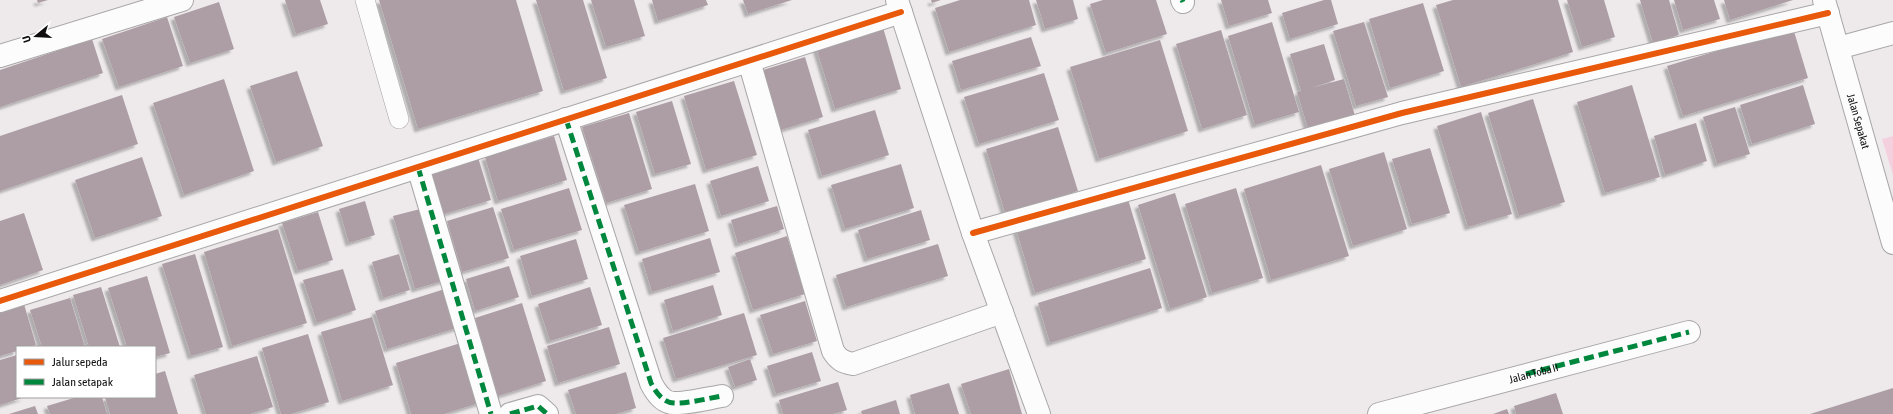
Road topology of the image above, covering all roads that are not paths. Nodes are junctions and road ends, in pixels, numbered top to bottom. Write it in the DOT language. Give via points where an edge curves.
graph roads {
  1 [pos="182,0"];
  2 [pos="365,0"];
  3 [pos="900,6"];
  4 [pos="1826,7"];
  5 [pos="1893,33"];
  6 [pos="1838,48"];
  7 [pos="0,56"];
  8 [pos="749,61"];
  9 [pos="399,119"];
  10 [pos="566,119"];
  11 [pos="418,167"];
  12 [pos="973,233"];
  13 [pos="1893,243"];
  14 [pos="0,301"];
  15 [pos="1002,312"];
  16 [pos="1689,332"];
  17 [pos="722,396"];
  18 [pos="491,414"];
  19 [pos="510,414"];
  20 [pos="547,414"];
  21 [pos="1039,414"];
  22 [pos="1379,414"];
  1 -- 7 [label="street"];
  2 -- 9 [label="lane"];
  3 -- 8 [label="street"];
  3 -- 12 [label="street"];
  4 -- 6 [label="street, Jalan Sepakat"];
  4 -- 12 [label="street" via="1402,113"];
  5 -- 6 [label="street"];
  6 -- 13 [label="street, Jalan Sepakat"];
  8 -- 10 [label="street"];
  8 -- 15 [label="street" via="837,358 852,364"];
  10 -- 11 [label="street"];
  10 -- 17 [label="street" via="656,392 664,400 674,404"];
  11 -- 14 [label="street"];
  11 -- 18 [label="street"];
  12 -- 15 [label="street"];
  15 -- 21 [label="street"];
  16 -- 22 [label="street, Jalan Toba II"];
  19 -- 20 [label="street" via="538,406"];
}
